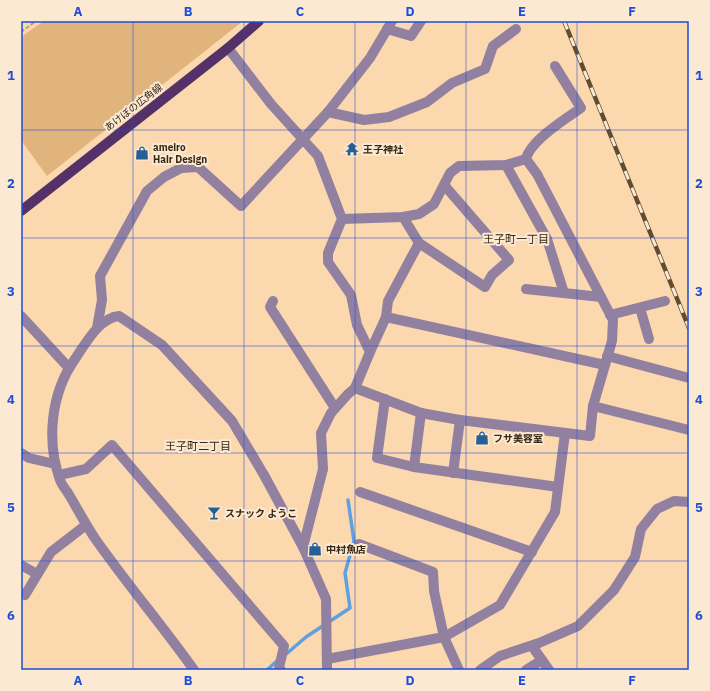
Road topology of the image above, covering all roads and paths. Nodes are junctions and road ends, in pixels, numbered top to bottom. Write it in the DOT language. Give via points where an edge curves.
graph roads {
  1 [pos="36,21"];
  2 [pos="260,21"];
  3 [pos="421,21"];
  4 [pos="390,25"];
  5 [pos="516,29"];
  6 [pos="21,32"];
  7 [pos="228,48"];
  8 [pos="555,66"];
  9 [pos="328,112"];
  10 [pos="304,140"];
  11 [pos="526,159"];
  12 [pos="506,166"];
  13 [pos="445,186"];
  14 [pos="21,211"];
  15 [pos="403,217"];
  16 [pos="342,219"];
  17 [pos="419,243"];
  18 [pos="526,289"];
  19 [pos="564,293"];
  20 [pos="601,297"];
  21 [pos="273,301"];
  22 [pos="665,301"];
  23 [pos="640,308"];
  24 [pos="610,315"];
  25 [pos="21,316"];
  26 [pos="386,317"];
  27 [pos="97,328"];
  28 [pos="649,339"];
  29 [pos="370,352"];
  30 [pos="606,360"];
  31 [pos="69,368"];
  32 [pos="689,378"];
  33 [pos="355,388"];
  34 [pos="385,399"];
  35 [pos="593,406"];
  36 [pos="335,408"];
  37 [pos="421,413"];
  38 [pos="460,420"];
  39 [pos="689,430"];
  40 [pos="565,433"];
  41 [pos="21,453"];
  42 [pos="55,464"];
  43 [pos="414,467"];
  44 [pos="453,473"];
  45 [pos="59,476"];
  46 [pos="558,487"];
  47 [pos="360,492"];
  48 [pos="689,502"];
  49 [pos="86,525"];
  50 [pos="359,544"];
  51 [pos="303,547"];
  52 [pos="532,552"];
  53 [pos="21,565"];
  54 [pos="37,574"];
  55 [pos="21,592"];
  56 [pos="444,637"];
  57 [pos="532,646"];
  58 [pos="327,659"];
  59 [pos="542,660"];
  60 [pos="194,670"];
  61 [pos="281,670"];
  62 [pos="327,670"];
  63 [pos="459,670"];
  64 [pos="480,670"];
  65 [pos="526,670"];
  66 [pos="549,670"];
  1 -- 6 [label="path"];
  2 -- 7 [label="main road, あけぼの広角線"];
  3 -- 4 [label="street" via="411,36"];
  4 -- 9 [label="street" via="370,58"];
  5 -- 9 [label="street" via="493,46 485,69 452,83 427,102 390,117 364,120"];
  7 -- 10 [label="street" via="271,104"];
  7 -- 14 [label="main road, あけぼの広角線"];
  8 -- 11 [label="street" via="581,108 548,133 527,153"];
  9 -- 10 [label="street"];
  10 -- 16 [label="street" via="318,156"];
  10 -- 27 [label="street" via="241,206 198,168 181,168 164,177 147,191 100,276 102,300"];
  11 -- 12 [label="street"];
  11 -- 20 [label="street" via="537,174"];
  12 -- 13 [label="street" via="459,166 450,173"];
  12 -- 19 [label="street" via="547,239"];
  13 -- 15 [label="street" via="434,204 419,214"];
  13 -- 17 [label="street" via="509,260 492,275 485,287"];
  15 -- 16 [label="street"];
  15 -- 17 [label="street"];
  16 -- 29 [label="street" via="328,253 328,262 351,295 357,325"];
  17 -- 26 [label="street" via="388,301"];
  18 -- 19 [label="street"];
  19 -- 20 [label="street"];
  20 -- 24 [label="street"];
  21 -- 36 [label="street" via="270,307"];
  22 -- 23 [label="street"];
  23 -- 24 [label="street"];
  23 -- 28 [label="street"];
  24 -- 30 [label="street" via="613,320 612,341"];
  25 -- 31 [label="street"];
  26 -- 29 [label="street"];
  26 -- 30 [label="street"];
  27 -- 31 [label="street"];
  27 -- 51 [label="street" via="113,316 119,316 162,346 232,421"];
  29 -- 33 [label="street"];
  30 -- 32 [label="street"];
  30 -- 35 [label="street"];
  31 -- 42 [label="street" via="60,385 55,404"];
  33 -- 34 [label="street"];
  33 -- 36 [label="street"];
  34 -- 37 [label="street"];
  34 -- 43 [label="street" via="377,458"];
  35 -- 39 [label="street"];
  35 -- 40 [label="street" via="590,436"];
  36 -- 51 [label="street" via="321,433 323,468"];
  37 -- 38 [label="street"];
  37 -- 43 [label="street"];
  38 -- 40 [label="street"];
  38 -- 44 [label="street"];
  40 -- 46 [label="street"];
  41 -- 42 [label="street" via="29,458"];
  42 -- 45 [label="street"];
  43 -- 44 [label="street"];
  44 -- 46 [label="street"];
  45 -- 49 [label="street" via="60,482"];
  45 -- 61 [label="street" via="86,469 112,445 284,646 279,668"];
  46 -- 52 [label="street" via="555,512"];
  47 -- 52 [label="street"];
  48 -- 57 [label="street" via="674,501 658,509 641,529 635,557 614,590 578,626"];
  49 -- 54 [label="street" via="51,552"];
  49 -- 60 [label="street"];
  50 -- 56 [label="street" via="433,572 434,591"];
  51 -- 58 [label="street" via="326,599"];
  52 -- 56 [label="street" via="500,605"];
  53 -- 54 [label="street"];
  54 -- 55 [label="street" via="25,594"];
  56 -- 58 [label="street"];
  56 -- 63 [label="street"];
  57 -- 59 [label="street"];
  57 -- 64 [label="street" via="500,656"];
  58 -- 62 [label="street"];
  59 -- 65 [label="street"];
  59 -- 66 [label="street"];
}
